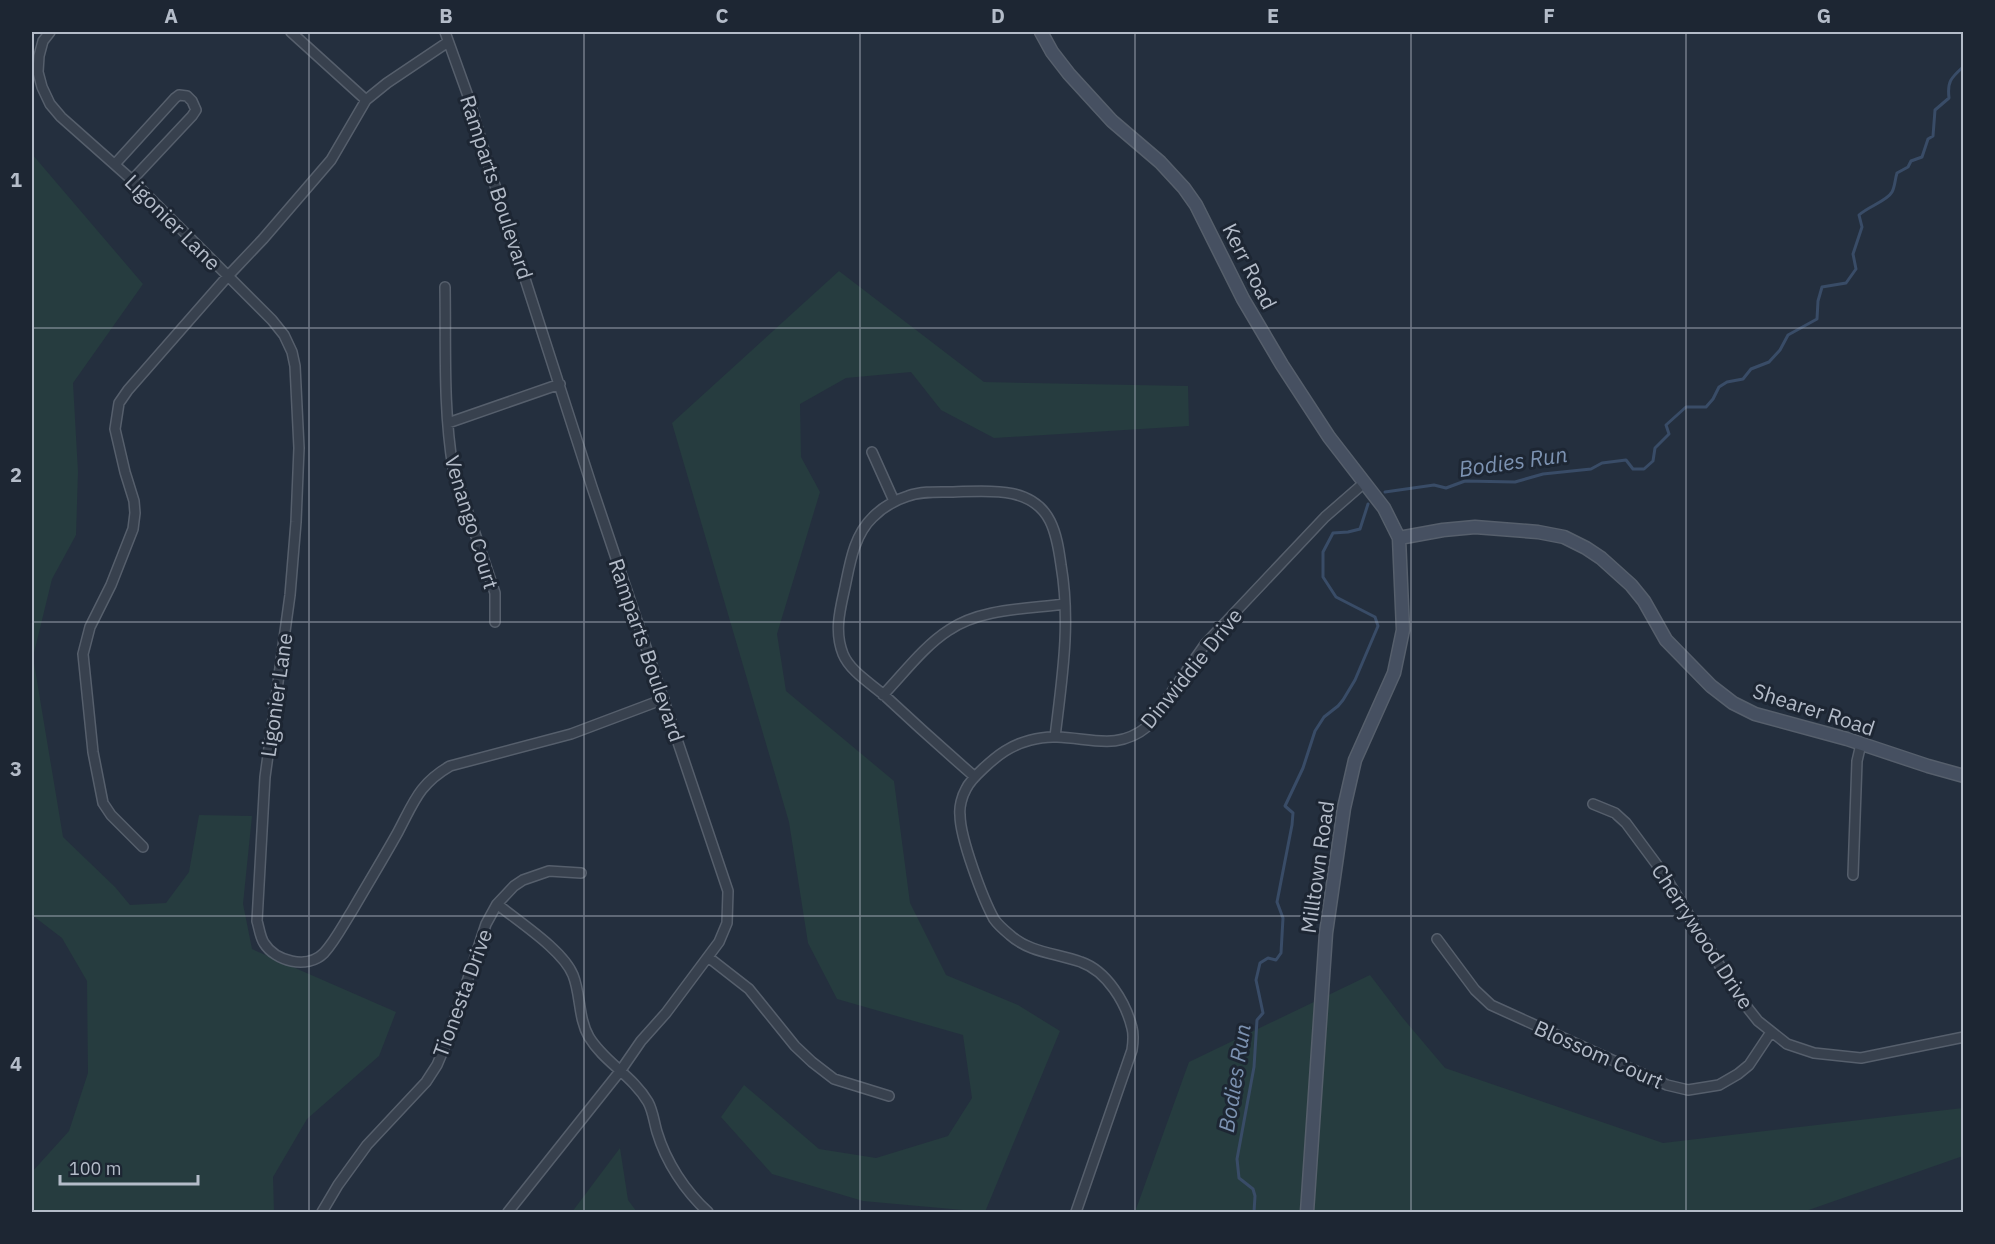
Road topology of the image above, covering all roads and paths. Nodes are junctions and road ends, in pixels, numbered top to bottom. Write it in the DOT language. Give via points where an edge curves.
graph roads {
  1 [pos="50,32"];
  2 [pos="291,32"];
  3 [pos="445,32"];
  4 [pos="1041,32"];
  5 [pos="448,42"];
  6 [pos="366,100"];
  7 [pos="115,164"];
  8 [pos="132,180"];
  9 [pos="227,277"];
  10 [pos="445,287"];
  11 [pos="560,384"];
  12 [pos="448,423"];
  13 [pos="872,452"];
  14 [pos="1364,483"];
  15 [pos="894,501"];
  16 [pos="1399,538"];
  17 [pos="1065,604"];
  18 [pos="495,622"];
  19 [pos="883,695"];
  20 [pos="664,699"];
  21 [pos="1055,737"];
  22 [pos="1861,744"];
  23 [pos="1964,776"];
  24 [pos="975,777"];
  25 [pos="1593,804"];
  26 [pos="143,847"];
  27 [pos="581,873"];
  28 [pos="1853,875"];
  29 [pos="497,904"];
  30 [pos="1437,939"];
  31 [pos="708,957"];
  32 [pos="1772,1032"];
  33 [pos="1964,1037"];
  34 [pos="621,1070"];
  35 [pos="889,1096"];
  36 [pos="322,1212"];
  37 [pos="508,1212"];
  38 [pos="708,1212"];
  39 [pos="1076,1212"];
  40 [pos="1307,1212"];
  1 -- 7 [label="street, Ligonier Lane" via="43,41 38,72 50,104"];
  2 -- 6 [label="street"];
  3 -- 5 [label="street, Ramparts Boulevard"];
  4 -- 14 [label="street, Kerr Road" via="1069,74 1184,188 1282,365"];
  5 -- 6 [label="street"];
  5 -- 11 [label="street, Ramparts Boulevard"];
  6 -- 9 [label="street" via="331,160"];
  7 -- 8 [label="street, Ligonier Lane"];
  7 -- 8 [label="street" via="175,98 187,96 196,110"];
  8 -- 9 [label="street, Ligonier Lane"];
  9 -- 20 [label="street, Ligonier Lane" via="284,335 292,352 296,383 299,448 295,532 265,777 257,921 264,942 285,960 297,962 323,955 415,799 435,775 450,766 571,734"];
  9 -- 26 [label="street" via="128,390 119,403 117,415 117,441 134,501 133,529 90,627 83,654 93,752 103,803"];
  10 -- 12 [label="street, Venango Court"];
  11 -- 12 [label="street"];
  11 -- 20 [label="street, Ramparts Boulevard"];
  12 -- 18 [label="street, Venango Court" via="453,468 495,593"];
  13 -- 15 [label="street"];
  14 -- 16 [label="street, Kerr Road" via="1384,508"];
  14 -- 21 [label="street, Dinwiddie Drive" via="1325,517 1206,643 1148,726 1116,741"];
  15 -- 17 [label="street" via="926,493 993,490 1026,497 1050,520 1058,543"];
  15 -- 19 [label="street" via="862,529 839,618 838,637 848,664"];
  16 -- 22 [label="street, Shearer Road" via="1475,527 1564,537 1601,558 1631,585 1666,640 1733,703 1755,714"];
  16 -- 40 [label="street, Milltown Road" via="1403,630 1394,673 1355,760 1326,933"];
  17 -- 19 [label="street" via="972,618 949,629"];
  17 -- 21 [label="street" via="1067,631"];
  19 -- 24 [label="street"];
  20 -- 31 [label="street, Ramparts Boulevard" via="728,891 727,923"];
  21 -- 24 [label="street, Dinwiddie Drive" via="1031,740 1005,751"];
  22 -- 23 [label="street, Shearer Road"];
  22 -- 28 [label="street"];
  24 -- 39 [label="street, Dinwiddie Drive" via="966,787 960,815 963,835 996,921 1032,949 1084,962 1104,977 1118,992 1133,1030 1132,1050"];
  25 -- 32 [label="street, Cherrywood Drive" via="1615,813 1642,842 1739,997"];
  27 -- 29 [label="street, Tionesta Drive" via="549,871 523,880"];
  29 -- 34 [label="street" via="568,964 590,1039"];
  29 -- 36 [label="street, Tionesta Drive" via="486,924 437,1065 367,1145"];
  30 -- 32 [label="street, Blossom Court" via="1491,1005 1667,1085 1688,1090 1719,1084 1749,1065"];
  31 -- 34 [label="street, Ramparts Boulevard"];
  31 -- 35 [label="street" via="749,989 795,1046 834,1079"];
  32 -- 33 [label="street, Cherrywood Drive" via="1787,1044 1814,1053 1861,1058"];
  34 -- 37 [label="street, Ramparts Boulevard"];
  34 -- 38 [label="street" via="647,1101 678,1178"];
}
